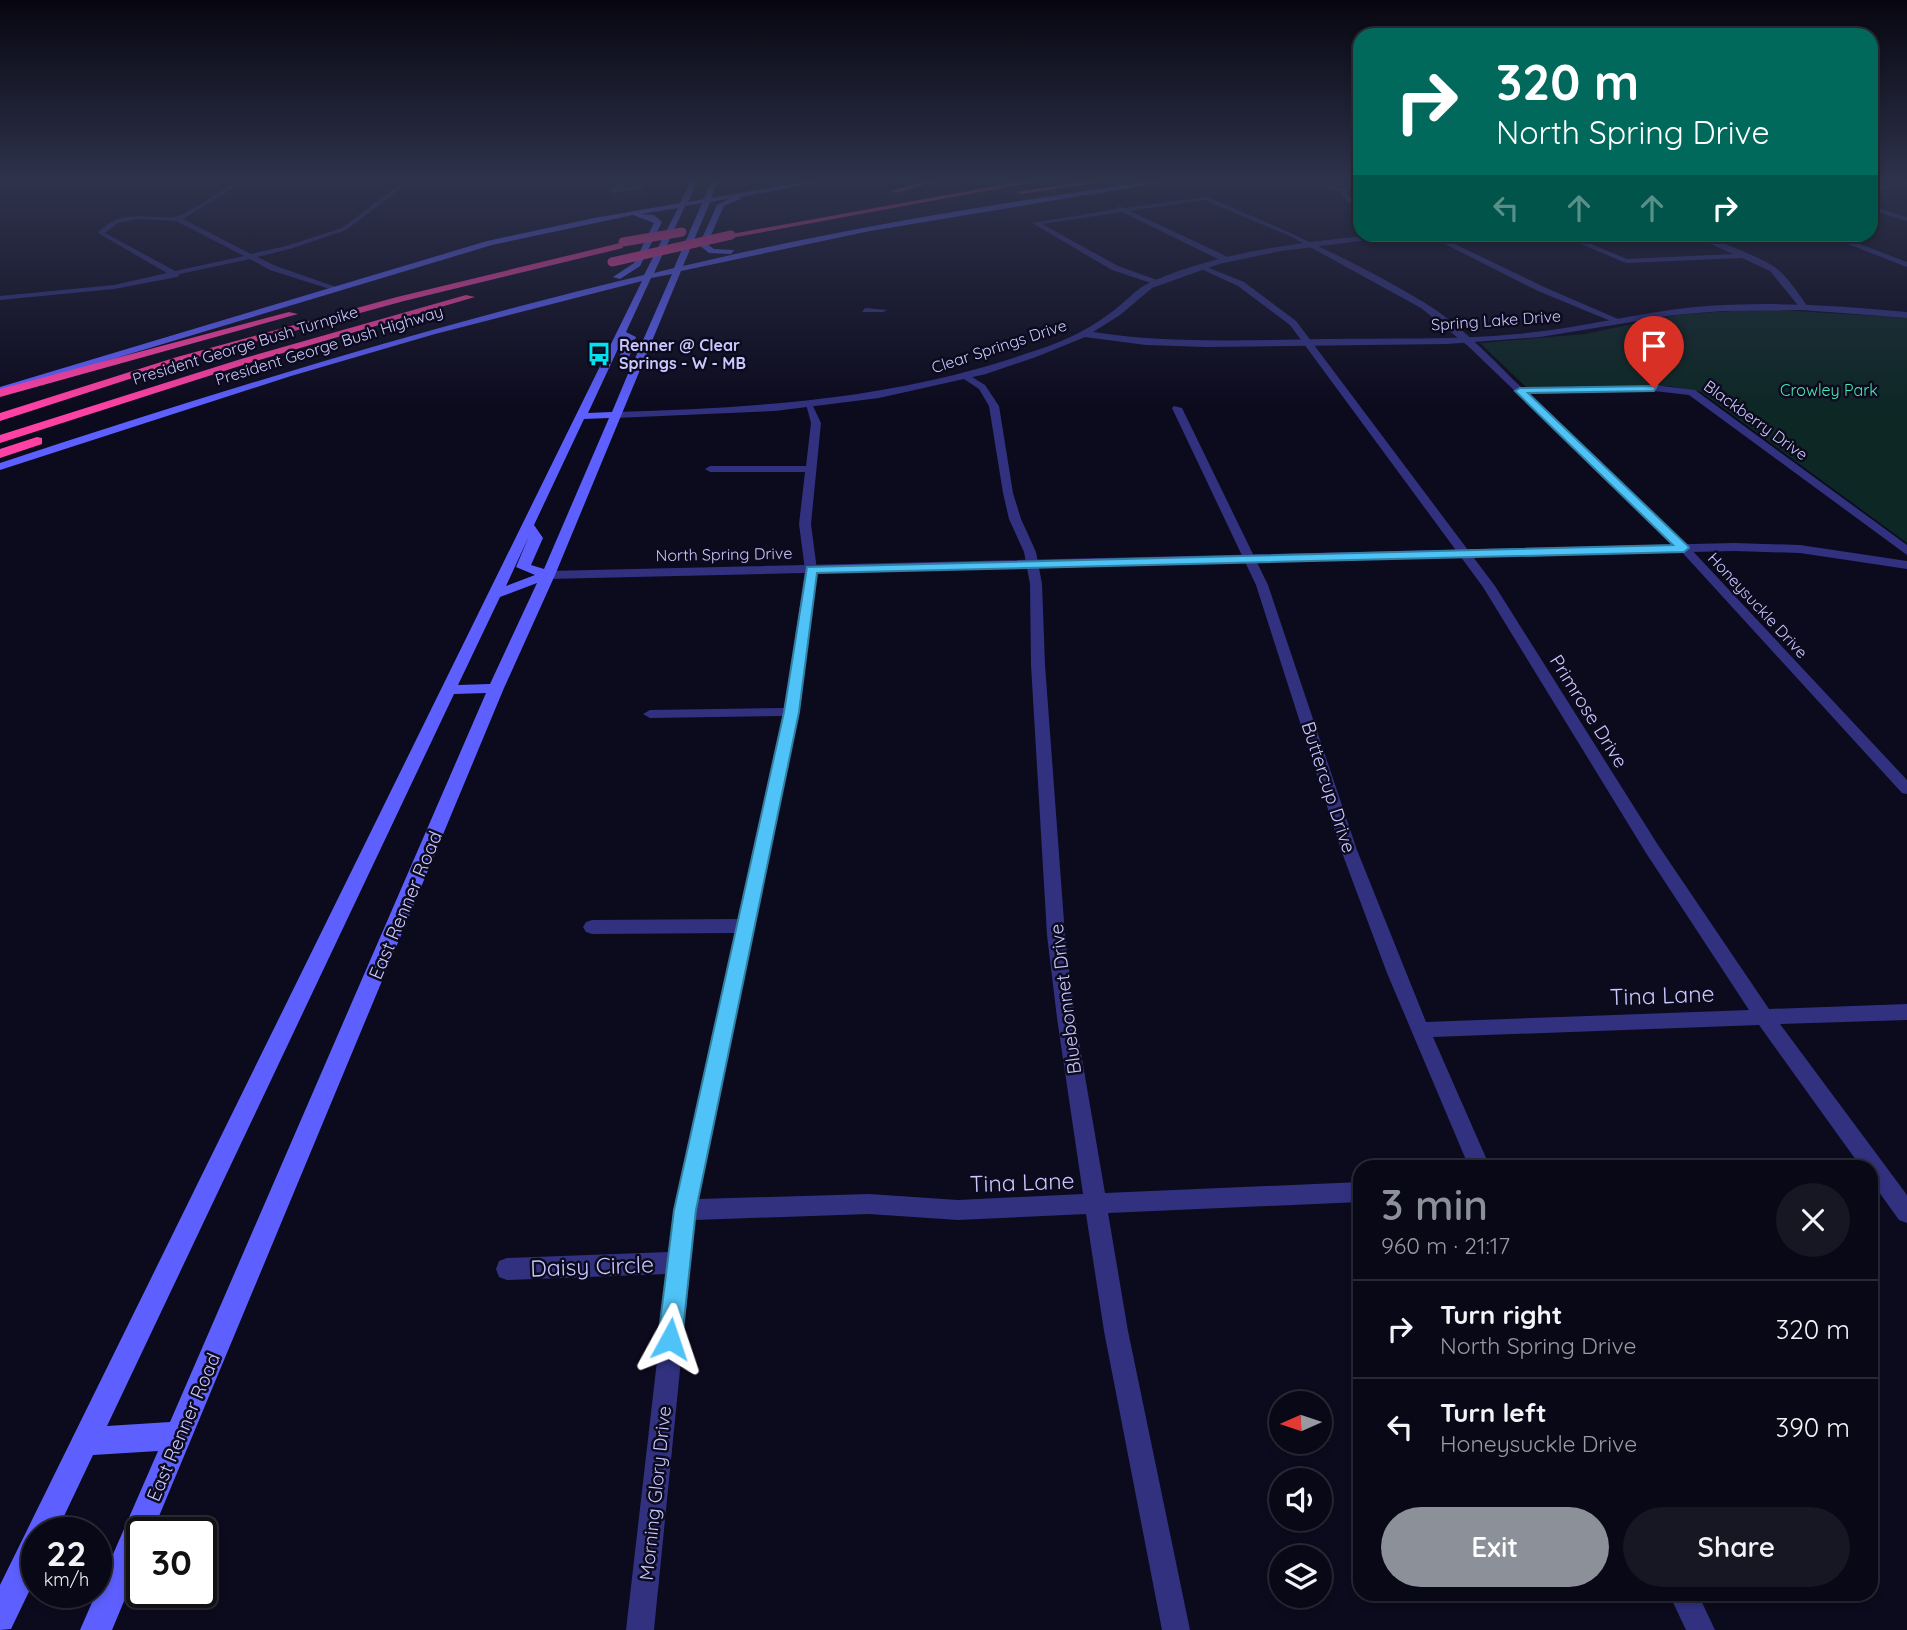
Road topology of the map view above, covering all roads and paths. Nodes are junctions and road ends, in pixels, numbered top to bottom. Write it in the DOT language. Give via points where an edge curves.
graph roads {
  1 [pos="145,257"];
  2 [pos="251,257"];
  3 [pos="443,257"];
  4 [pos="554,257"];
  5 [pos="569,257"];
  6 [pos="634,257"];
  7 [pos="640,257"];
  8 [pos="658,257"];
  9 [pos="684,257"];
  10 [pos="726,257"];
  11 [pos="1096,257"];
  12 [pos="1221,257"];
  13 [pos="1237,257"];
  14 [pos="1334,257"];
  15 [pos="1475,257"];
  16 [pos="1616,257"];
  17 [pos="1722,257"];
  18 [pos="1750,257"];
  19 [pos="1886,257"];
  20 [pos="1225,259"];
  21 [pos="596,265"];
  22 [pos="1907,265"];
  23 [pos="1202,266"];
  24 [pos="680,267"];
  25 [pos="177,275"];
  26 [pos="649,275"];
  27 [pos="1157,283"];
  28 [pos="333,289"];
  29 [pos="578,293"];
  30 [pos="479,295"];
  31 [pos="0,298"];
  32 [pos="636,302"];
  33 [pos="1804,307"];
  34 [pos="865,310"];
  35 [pos="883,310"];
  36 [pos="419,311"];
  37 [pos="1907,315"];
  38 [pos="1621,322"];
  39 [pos="621,334"];
  40 [pos="1086,334"];
  41 [pos="1466,340"];
  42 [pos="1307,342"];
  43 [pos="635,368"];
  44 [pos="967,377"];
  45 [pos="0,391"];
  46 [pos="1520,391"];
  47 [pos="809,406"];
  48 [pos="1177,408"];
  49 [pos="616,415"];
  50 [pos="581,416"];
  51 [pos="0,417"];
  52 [pos="0,439"];
  53 [pos="0,454"];
  54 [pos="0,467"];
  55 [pos="811,469"];
  56 [pos="710,470"];
  57 [pos="528,525"];
  58 [pos="1684,548"];
  59 [pos="1907,551"];
  60 [pos="1465,554"];
  61 [pos="1251,560"];
  62 [pos="1031,565"];
  63 [pos="1907,565"];
  64 [pos="811,570"];
  65 [pos="548,575"];
  66 [pos="495,594"];
  67 [pos="496,688"];
  68 [pos="448,690"];
  69 [pos="791,712"];
  70 [pos="650,714"];
  71 [pos="1907,789"];
  72 [pos="744,926"];
  73 [pos="592,927"];
  74 [pos="1907,1012"];
  75 [pos="1764,1017"];
  76 [pos="1420,1030"];
  77 [pos="1476,1160"];
  78 [pos="1868,1160"];
  79 [pos="1878,1173"];
  80 [pos="1353,1192"];
  81 [pos="1093,1206"];
  82 [pos="685,1210"];
  83 [pos="1907,1213"];
  84 [pos="677,1263"];
  85 [pos="507,1269"];
  86 [pos="179,1435"];
  87 [pos="84,1442"];
  88 [pos="49,1517"];
  89 [pos="21,1575"];
  90 [pos="1686,1601"];
  91 [pos="0,1618"];
  92 [pos="96,1630"];
  93 [pos="640,1630"];
  94 [pos="1176,1630"];
  95 [pos="1701,1630"];
  1 -- 25 [label="street"];
  2 -- 25 [label="street"];
  2 -- 28 [label="street"];
  3 -- 28 [label="main road"];
  4 -- 45 [label="highway" via="255,323"];
  5 -- 51 [label="highway, President George Bush Turnpike" via="181,359"];
  6 -- 21 [label="highway, bridge"];
  7 -- 29 [label="main road" via="624,274"];
  8 -- 26 [label="main road"];
  9 -- 24 [label="main road, East Renner Road"];
  10 -- 24 [label="main road, President George Bush Highway"];
  11 -- 27 [label="street"];
  12 -- 20 [label="street"];
  13 -- 20 [label="street, Clear Springs Drive"];
  14 -- 41 [label="street, Honeysuckle Drive" via="1424,306"];
  15 -- 38 [label="street"];
  16 -- 17 [label="street" via="1626,261"];
  18 -- 33 [label="street" via="1773,269"];
  19 -- 22 [label="street"];
  20 -- 23 [label="street, Clear Springs Drive"];
  23 -- 27 [label="street, Clear Springs Drive"];
  23 -- 42 [label="street, Primrose Drive" via="1275,307"];
  24 -- 26 [label="main road, President George Bush Highway"];
  24 -- 43 [label="main road, East Renner Road"];
  25 -- 31 [label="street" via="74,293"];
  26 -- 29 [label="main road, President George Bush Highway"];
  26 -- 32 [label="main road"];
  27 -- 40 [label="street, Clear Springs Drive"];
  28 -- 45 [label="main road"];
  29 -- 32 [label="main road" via="624,294"];
  29 -- 54 [label="main road, President George Bush Highway" via="330,360"];
  30 -- 36 [label="highway, President George Bush Turnpike"];
  32 -- 39 [label="main road"];
  33 -- 37 [label="street, Spring Lake Drive"];
  33 -- 38 [label="street, Spring Lake Drive" via="1695,310"];
  34 -- 35 [label="street"];
  36 -- 52 [label="highway, President George Bush Turnpike" via="245,360"];
  36 -- 53 [label="highway" via="403,323"];
  38 -- 41 [label="street, Spring Lake Drive"];
  39 -- 43 [label="main road" via="631,337 622,361"];
  39 -- 50 [label="main road"];
  40 -- 42 [label="street, Spring Lake Drive" via="1161,343"];
  40 -- 44 [label="street, Clear Springs Drive"];
  41 -- 42 [label="street, Spring Lake Drive"];
  41 -- 46 [label="street, Honeysuckle Drive"];
  42 -- 60 [label="street, Primrose Drive"];
  43 -- 49 [label="main road, East Renner Road"];
  44 -- 47 [label="street, Clear Springs Drive" via="891,395"];
  44 -- 62 [label="street, Bluebonnet Drive" via="982,387 994,405 1008,493"];
  46 -- 58 [label="street, Honeysuckle Drive"];
  46 -- 59 [label="street, Blackberry Drive" via="1654,388 1692,392"];
  47 -- 49 [label="street, Clear Springs Drive"];
  47 -- 55 [label="street, Morning Glory Drive" via="816,423"];
  48 -- 61 [label="street, Buttercup Drive"];
  49 -- 50 [label="main road"];
  49 -- 65 [label="main road, East Renner Road"];
  50 -- 57 [label="main road"];
  55 -- 56 [label="street"];
  55 -- 64 [label="street, Morning Glory Drive" via="805,524"];
  57 -- 65 [label="main road" via="537,538 523,567"];
  57 -- 66 [label="main road"];
  58 -- 60 [label="street, North Spring Drive"];
  58 -- 63 [label="street, North Spring Drive" via="1800,549"];
  58 -- 71 [label="street, Honeysuckle Drive"];
  60 -- 61 [label="street, North Spring Drive"];
  60 -- 75 [label="street, Primrose Drive"];
  61 -- 62 [label="street, North Spring Drive"];
  61 -- 76 [label="street, Buttercup Drive" via="1349,850"];
  62 -- 64 [label="street, North Spring Drive"];
  62 -- 81 [label="street, Bluebonnet Drive" via="1036,584 1056,935"];
  64 -- 65 [label="street, North Spring Drive"];
  64 -- 69 [label="street, Morning Glory Drive"];
  65 -- 66 [label="main road"];
  65 -- 67 [label="main road, East Renner Road"];
  66 -- 68 [label="main road"];
  67 -- 68 [label="main road"];
  67 -- 86 [label="main road, East Renner Road"];
  68 -- 87 [label="main road"];
  69 -- 70 [label="street"];
  69 -- 72 [label="street, Morning Glory Drive"];
  72 -- 73 [label="street"];
  72 -- 82 [label="street, Morning Glory Drive"];
  74 -- 75 [label="street, Tina Lane"];
  75 -- 76 [label="street, Tina Lane"];
  75 -- 78 [label="street, Primrose Drive"];
  76 -- 77 [label="street, Buttercup Drive"];
  79 -- 83 [label="street, Primrose Drive"];
  80 -- 81 [label="street, Tina Lane"];
  81 -- 82 [label="street, Tina Lane" via="958,1210 869,1204"];
  81 -- 94 [label="street, Bluebonnet Drive"];
  82 -- 84 [label="street, Morning Glory Drive"];
  84 -- 85 [label="street, Daisy Circle"];
  84 -- 93 [label="street, Morning Glory Drive"];
  86 -- 87 [label="main road"];
  86 -- 92 [label="main road, East Renner Road"];
  87 -- 88 [label="main road"];
  89 -- 91 [label="main road"];
  90 -- 95 [label="street"];
}
